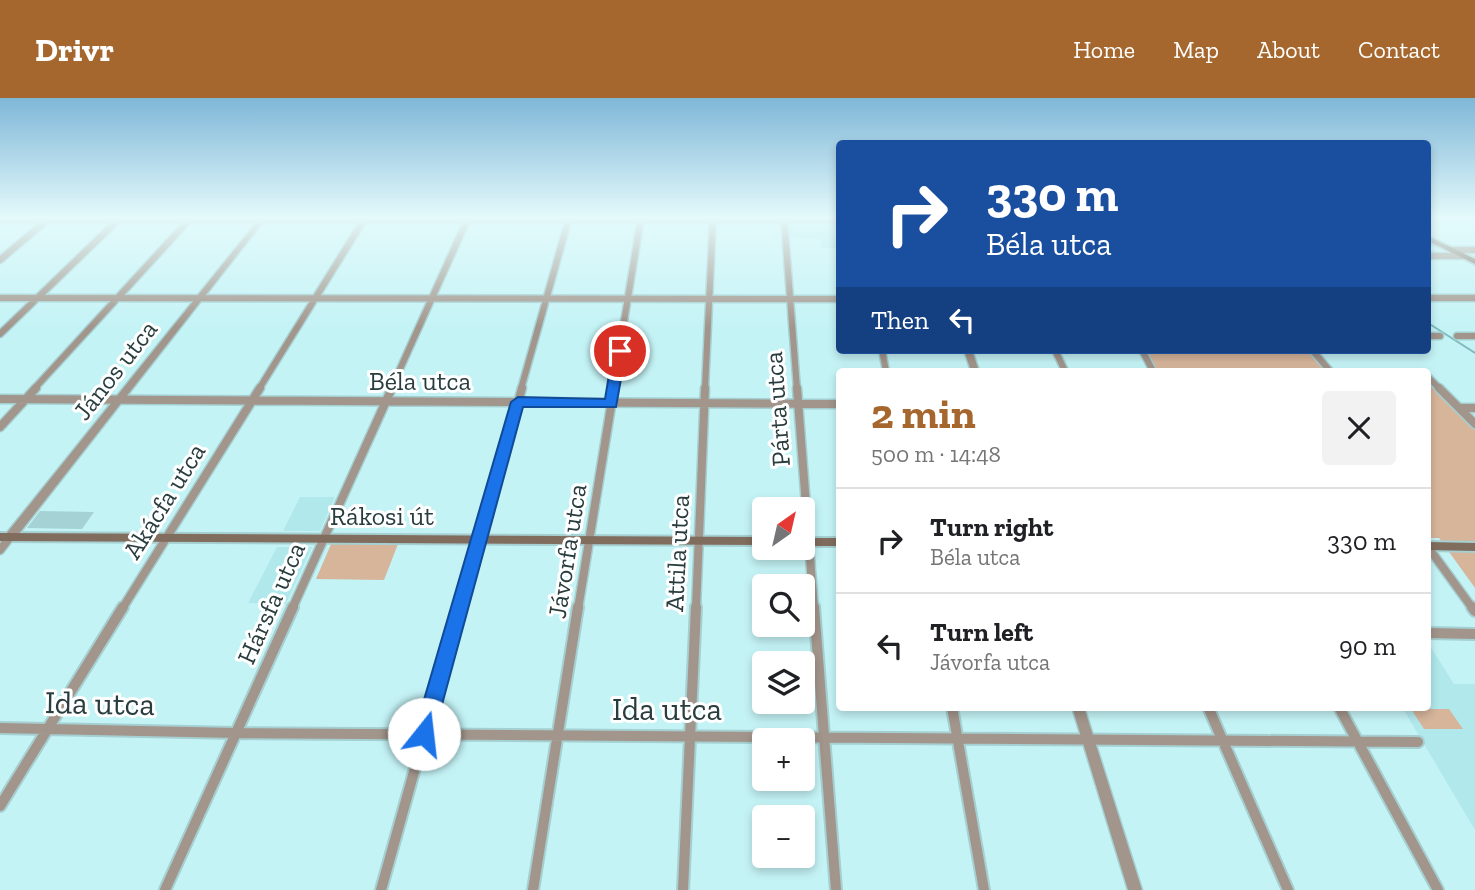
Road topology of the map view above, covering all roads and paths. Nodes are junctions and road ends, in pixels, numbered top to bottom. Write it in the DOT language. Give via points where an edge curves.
graph roads {
  1 [pos="82,255"];
  2 [pos="157,255"];
  3 [pos="233,255"];
  4 [pos="341,255"];
  5 [pos="451,255"];
  6 [pos="559,255"];
  7 [pos="635,255"];
  8 [pos="712,255"];
  9 [pos="787,255"];
  10 [pos="1431,256"];
  11 [pos="1463,256"];
  12 [pos="1475,262"];
  13 [pos="0,298"];
  14 [pos="38,298"];
  15 [pos="117,298"];
  16 [pos="198,298"];
  17 [pos="314,298"];
  18 [pos="431,298"];
  19 [pos="547,298"];
  20 [pos="1431,298"];
  21 [pos="1475,298"];
  22 [pos="628,299"];
  23 [pos="710,299"];
  24 [pos="790,299"];
  25 [pos="836,299"];
  26 [pos="0,334"];
  27 [pos="1457,336"];
  28 [pos="1475,336"];
  29 [pos="1431,337"];
  30 [pos="1440,337"];
  31 [pos="1316,354"];
  32 [pos="1328,368"];
  33 [pos="1431,380"];
  34 [pos="0,399"];
  35 [pos="119,399"];
  36 [pos="25,400"];
  37 [pos="251,400"];
  38 [pos="385,402"];
  39 [pos="518,402"];
  40 [pos="611,403"];
  41 [pos="705,404"];
  42 [pos="798,404"];
  43 [pos="836,404"];
  44 [pos="1460,408"];
  45 [pos="1475,408"];
  46 [pos="1475,424"];
  47 [pos="0,427"];
  48 [pos="803,497"];
  49 [pos="5,537"];
  50 [pos="167,537"];
  51 [pos="323,539"];
  52 [pos="480,540"];
  53 [pos="590,540"];
  54 [pos="698,541"];
  55 [pos="752,541"];
  56 [pos="816,542"];
  57 [pos="836,542"];
  58 [pos="1431,547"];
  59 [pos="1475,547"];
  60 [pos="0,550"];
  61 [pos="1431,551"];
  62 [pos="808,560"];
  63 [pos="1475,611"];
  64 [pos="1431,634"];
  65 [pos="1475,634"];
  66 [pos="953,711"];
  67 [pos="1080,711"];
  68 [pos="1210,711"];
  69 [pos="1341,711"];
  70 [pos="0,728"];
  71 [pos="48,728"];
  72 [pos="236,733"];
  73 [pos="424,734"];
  74 [pos="557,735"];
  75 [pos="690,735"];
  76 [pos="824,737"];
  77 [pos="958,738"];
  78 [pos="1088,739"];
  79 [pos="1222,740"];
  80 [pos="1357,740"];
  81 [pos="1418,742"];
  82 [pos="0,806"];
  83 [pos="165,890"];
  84 [pos="381,890"];
  85 [pos="533,890"];
  86 [pos="683,890"];
  87 [pos="836,890"];
  88 [pos="984,890"];
  89 [pos="1135,890"];
  90 [pos="1288,890"];
  91 [pos="1438,890"];
  1 -- 14 [label="street"];
  2 -- 15 [label="street"];
  3 -- 16 [label="street, János utca"];
  4 -- 17 [label="street, Akácfa utca"];
  5 -- 18 [label="street, Hársfa utca"];
  6 -- 19 [label="street"];
  7 -- 22 [label="street, Jávorfa utca"];
  8 -- 23 [label="street, Attila utca"];
  9 -- 24 [label="street, Párta utca"];
  10 -- 11 [label="street"];
  11 -- 12 [label="main road"];
  13 -- 14 [label="street"];
  14 -- 15 [label="street"];
  14 -- 26 [label="street"];
  15 -- 16 [label="street"];
  15 -- 36 [label="street"];
  16 -- 17 [label="street"];
  16 -- 35 [label="street, János utca"];
  17 -- 18 [label="street"];
  17 -- 37 [label="street, Akácfa utca"];
  18 -- 19 [label="street"];
  18 -- 38 [label="street, Hársfa utca"];
  19 -- 22 [label="street"];
  19 -- 39 [label="street"];
  20 -- 21 [label="street"];
  22 -- 23 [label="street"];
  22 -- 40 [label="street, Jávorfa utca"];
  23 -- 24 [label="street"];
  23 -- 41 [label="street, Attila utca"];
  24 -- 25 [label="street"];
  24 -- 42 [label="street, Párta utca"];
  27 -- 28 [label="street"];
  29 -- 30 [label="street"];
  31 -- 32 [label="street"];
  33 -- 44 [label="street"];
  34 -- 36 [label="street, Béla utca"];
  35 -- 36 [label="street, Béla utca"];
  35 -- 37 [label="street, Béla utca"];
  35 -- 49 [label="street, János utca"];
  36 -- 47 [label="street"];
  37 -- 38 [label="street, Béla utca"];
  37 -- 50 [label="street, Akácfa utca"];
  38 -- 39 [label="street, Béla utca"];
  38 -- 51 [label="street, Hársfa utca"];
  39 -- 40 [label="street, Béla utca"];
  39 -- 52 [label="street"];
  40 -- 41 [label="street, Béla utca"];
  40 -- 53 [label="street, Jávorfa utca"];
  41 -- 42 [label="street, Béla utca"];
  41 -- 54 [label="street, Attila utca"];
  42 -- 43 [label="street, Béla utca"];
  42 -- 48 [label="street, Párta utca"];
  44 -- 45 [label="street"];
  44 -- 46 [label="street"];
  49 -- 50 [label="main road, Rákosi út"];
  49 -- 60 [label="street, János utca"];
  50 -- 51 [label="main road, Rákosi út"];
  50 -- 71 [label="street, Akácfa utca"];
  51 -- 52 [label="main road, Rákosi út"];
  51 -- 72 [label="street, Hársfa utca"];
  52 -- 53 [label="main road, Rákosi út"];
  52 -- 73 [label="street"];
  53 -- 54 [label="main road, Rákosi út"];
  53 -- 74 [label="street, Jávorfa utca"];
  54 -- 55 [label="main road, Rákosi út"];
  54 -- 75 [label="street, Attila utca"];
  56 -- 57 [label="main road"];
  58 -- 59 [label="main road"];
  61 -- 63 [label="street"];
  62 -- 76 [label="street, Párta utca"];
  64 -- 65 [label="street"];
  66 -- 77 [label="street"];
  67 -- 78 [label="street"];
  68 -- 79 [label="street"];
  69 -- 80 [label="street"];
  70 -- 71 [label="street, Ida utca"];
  71 -- 72 [label="street, Ida utca"];
  71 -- 82 [label="street, Akácfa utca"];
  72 -- 73 [label="street, Ida utca"];
  72 -- 83 [label="street, Hársfa utca"];
  73 -- 74 [label="street, Ida utca"];
  73 -- 84 [label="street"];
  74 -- 75 [label="street, Ida utca"];
  74 -- 85 [label="street, Jávorfa utca"];
  75 -- 76 [label="street, Ida utca"];
  75 -- 86 [label="street, Attila utca"];
  76 -- 77 [label="street, Ida utca"];
  76 -- 87 [label="street, Párta utca"];
  77 -- 78 [label="street, Ida utca"];
  77 -- 88 [label="street"];
  78 -- 79 [label="street, Ida utca"];
  78 -- 89 [label="street"];
  79 -- 80 [label="street, Ida utca"];
  79 -- 90 [label="street"];
  80 -- 81 [label="street, Ida utca"];
  80 -- 91 [label="street"];
}
